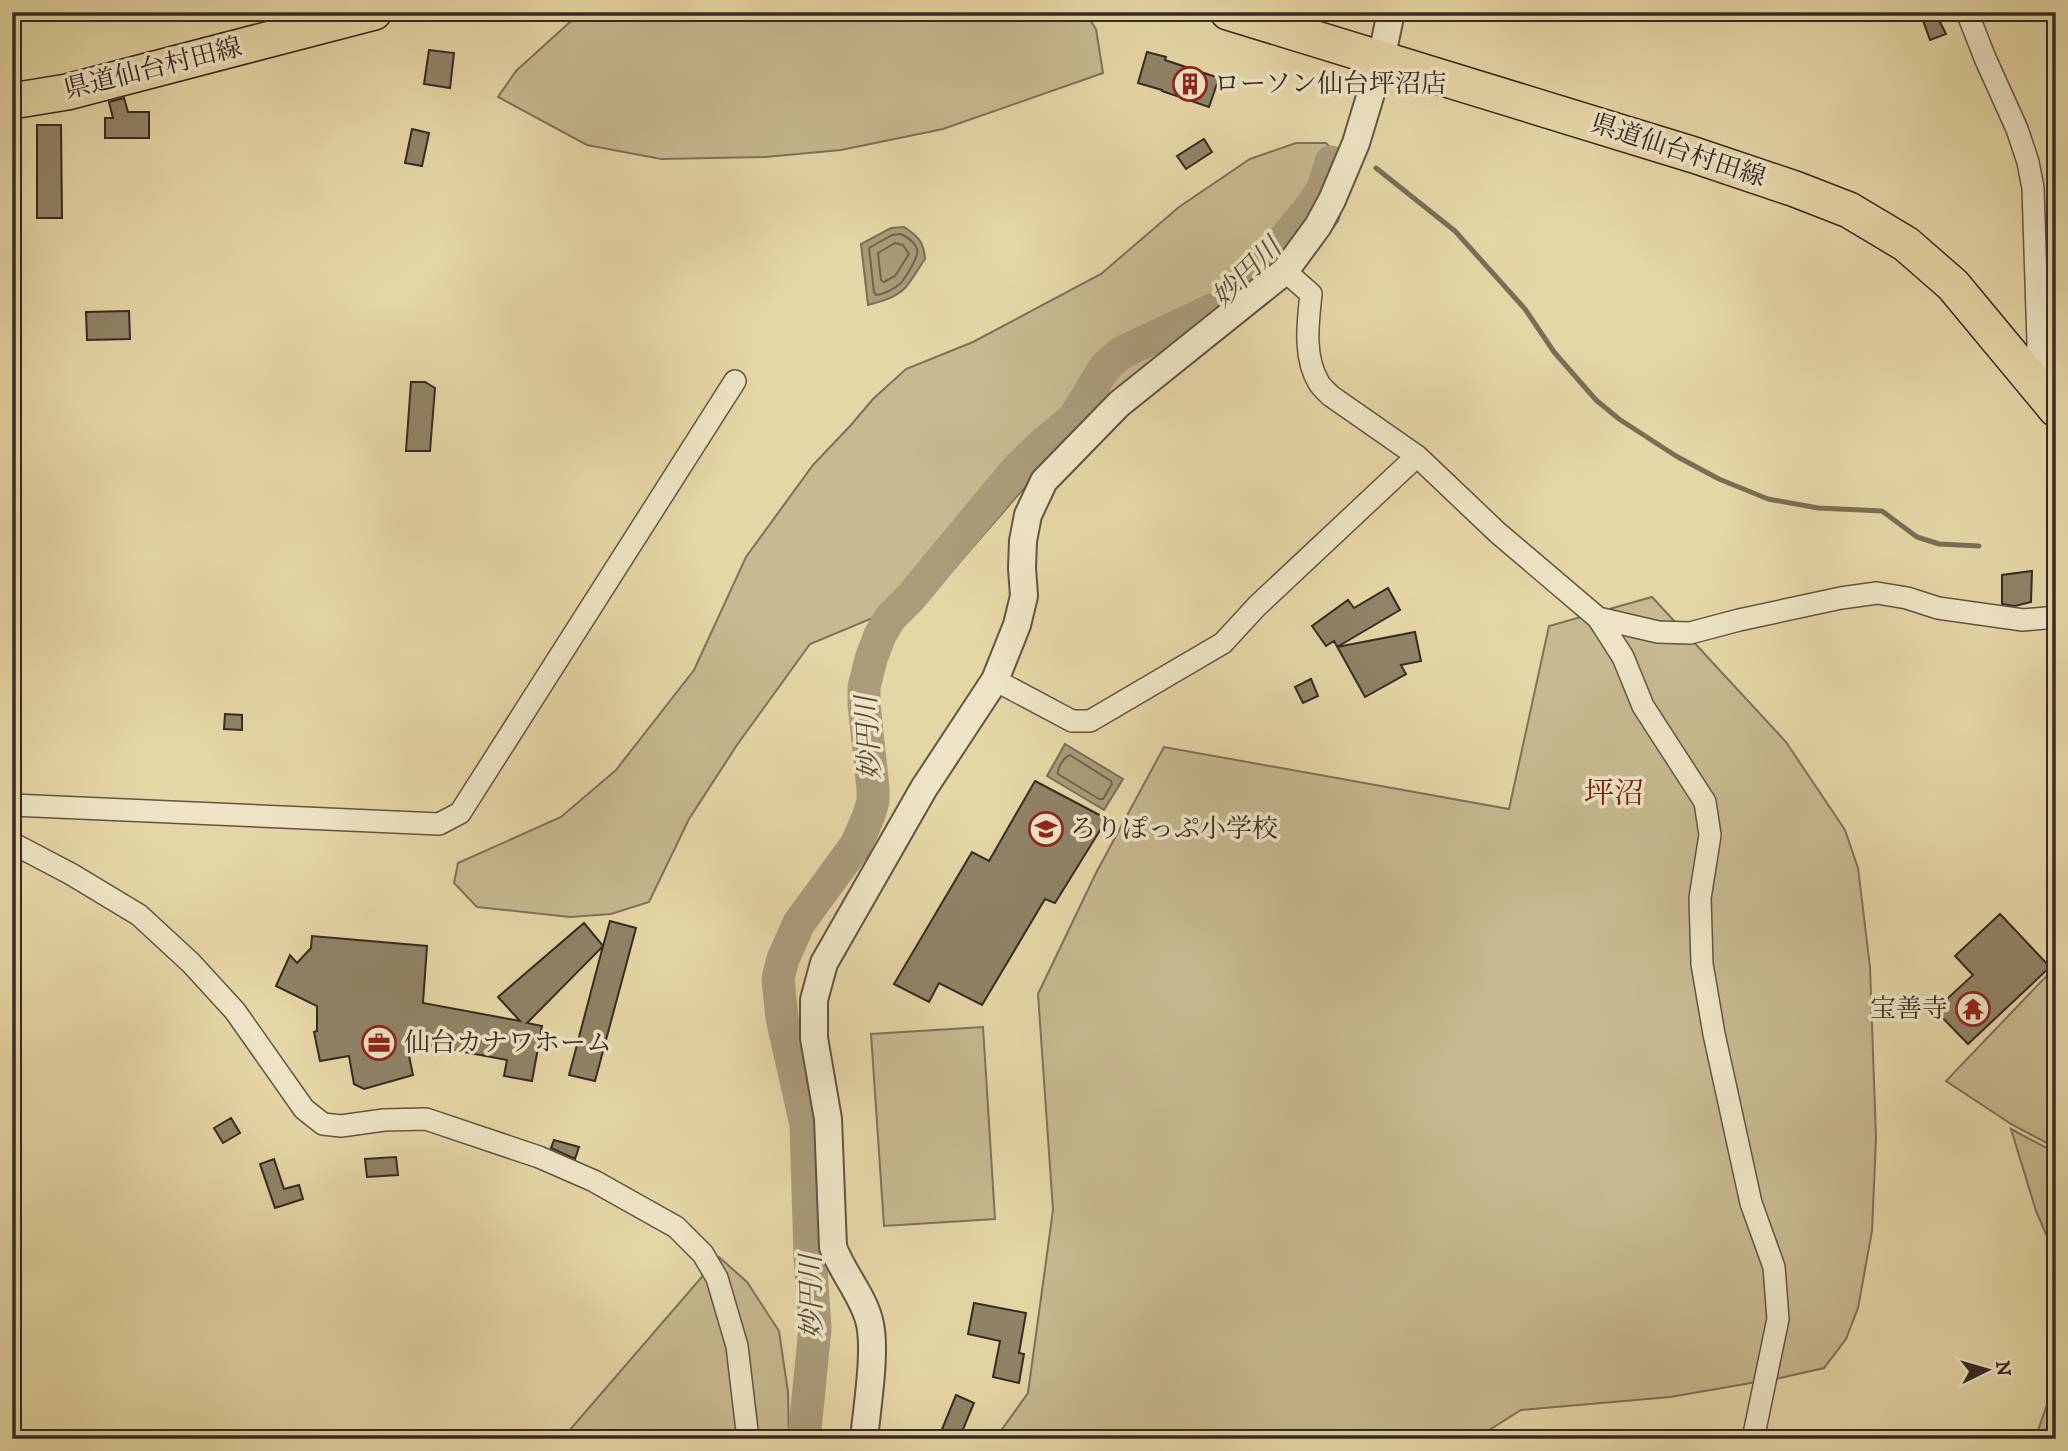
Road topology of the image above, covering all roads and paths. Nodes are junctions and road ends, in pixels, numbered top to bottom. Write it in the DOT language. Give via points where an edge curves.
graph roads {
  1 [pos="374,12"];
  2 [pos="1228,12"];
  3 [pos="1391,12"];
  4 [pos="1967,12"];
  5 [pos="1381,60"];
  6 [pos="12,102"];
  7 [pos="1285,271"];
  8 [pos="735,381"];
  9 [pos="2046,396"];
  10 [pos="1417,456"];
  11 [pos="2056,617"];
  12 [pos="1598,618"];
  13 [pos="995,680"];
  14 [pos="12,805"];
  15 [pos="12,843"];
  16 [pos="748,1439"];
  17 [pos="864,1439"];
  18 [pos="1753,1439"];
  1 -- 6 [label="main road, 県道仙台村田線" via="67,92"];
  2 -- 5 [label="main road, 県道仙台村田線"];
  3 -- 5 [label="street"];
  4 -- 9 [label="street" via="2017,129 2031,175 2038,343"];
  5 -- 7 [label="street" via="1356,143 1332,200"];
  5 -- 9 [label="main road, 県道仙台村田線" via="1694,155 1849,210 1906,244 1953,285"];
  7 -- 10 [label="street" via="1311,294 1308,343 1319,383"];
  7 -- 13 [label="street" via="1119,404 1044,481 1028,515 1023,541 1024,596 1017,625"];
  8 -- 14 [label="street" via="460,813 439,824"];
  10 -- 12 [label="street"];
  10 -- 13 [label="street" via="1223,643 1090,722 1072,721"];
  11 -- 12 [label="street" via="2023,620 1938,608 1877,593 1690,632 1657,632"];
  12 -- 18 [label="street" via="1623,657 1643,706 1705,802 1710,835 1700,898 1702,964 1751,1203 1774,1267 1778,1319"];
  13 -- 17 [label="street" via="924,788 836,941 824,963 814,1000 814,1038 828,1119 833,1247 869,1319 873,1342"];
  15 -- 16 [label="street" via="139,915 191,962 235,1011 304,1109 323,1124 426,1118 583,1176 676,1227 703,1254 717,1278 737,1346"];
}
